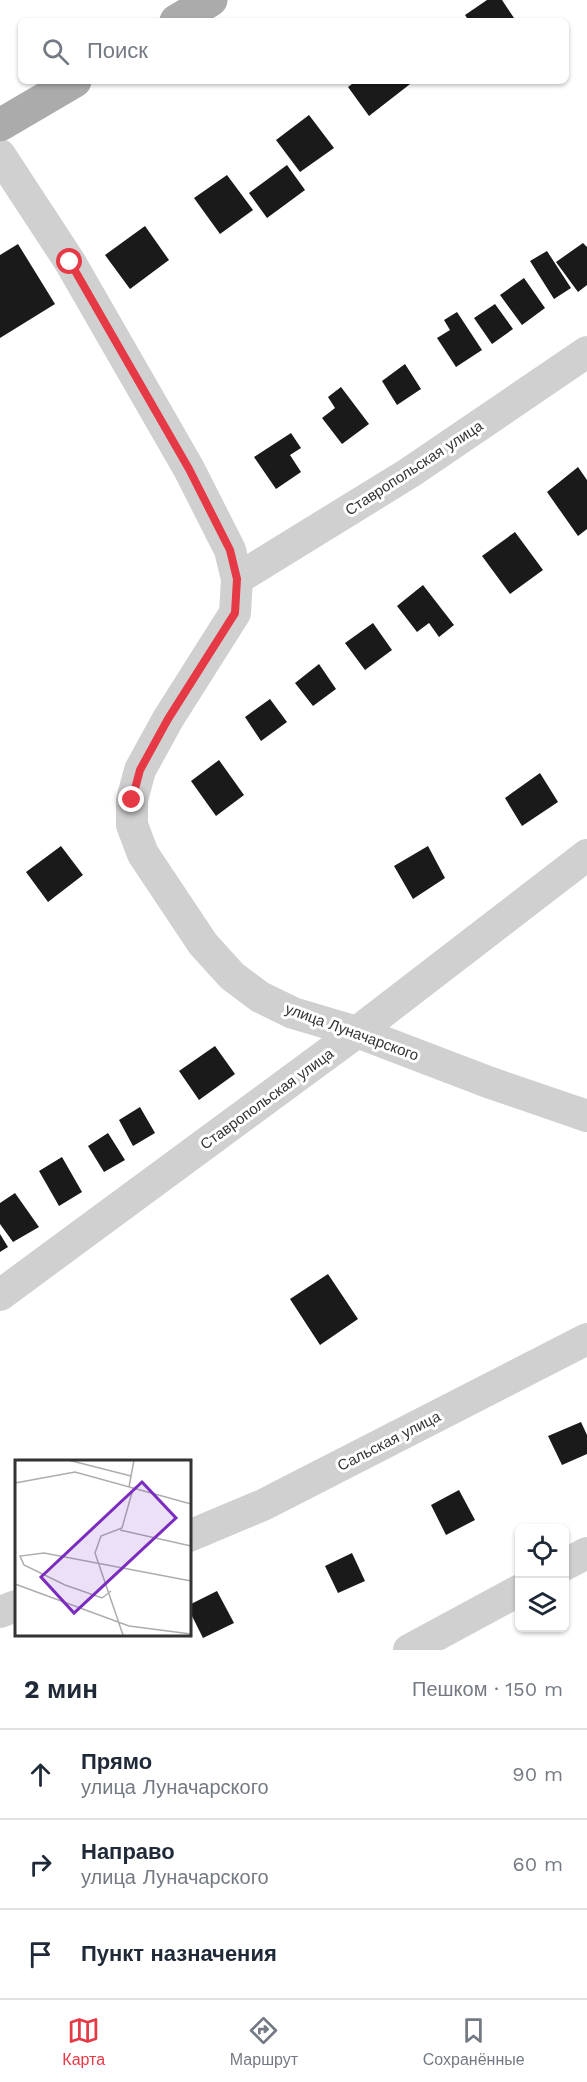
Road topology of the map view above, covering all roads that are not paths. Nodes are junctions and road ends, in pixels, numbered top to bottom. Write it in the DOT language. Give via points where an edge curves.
graph roads {
  1 [pos="211,0"];
  2 [pos="181,18"];
  3 [pos="70,84"];
  4 [pos="0,126"];
  5 [pos="0,155"];
  6 [pos="587,352"];
  7 [pos="237,579"];
  8 [pos="587,855"];
  9 [pos="357,1032"];
  10 [pos="587,1116"];
  11 [pos="0,1295"];
  12 [pos="587,1339"];
  13 [pos="190,1536"];
  14 [pos="587,1553"];
  15 [pos="569,1562"];
  16 [pos="515,1592"];
  17 [pos="15,1606"];
  18 [pos="0,1612"];
  19 [pos="409,1650"];
  1 -- 2 [label="main road"];
  3 -- 4 [label="main road"];
  5 -- 7 [label="street, улица Луначарского" via="70,262 189,469 230,550"];
  6 -- 7 [label="street, Ставропольская улица" via="409,473"];
  7 -- 9 [label="street, улица Луначарского" via="235,613 140,770 132,800 132,825 143,855 203,944 232,976 260,997 292,1013"];
  8 -- 9 [label="street, Ставропольская улица"];
  9 -- 10 [label="street, улица Луначарского"];
  9 -- 11 [label="street, Ставропольская улица"];
  12 -- 13 [label="street, Сальская улица" via="263,1505"];
  14 -- 15 [label="street"];
  16 -- 19 [label="street"];
  17 -- 18 [label="street"];
}
